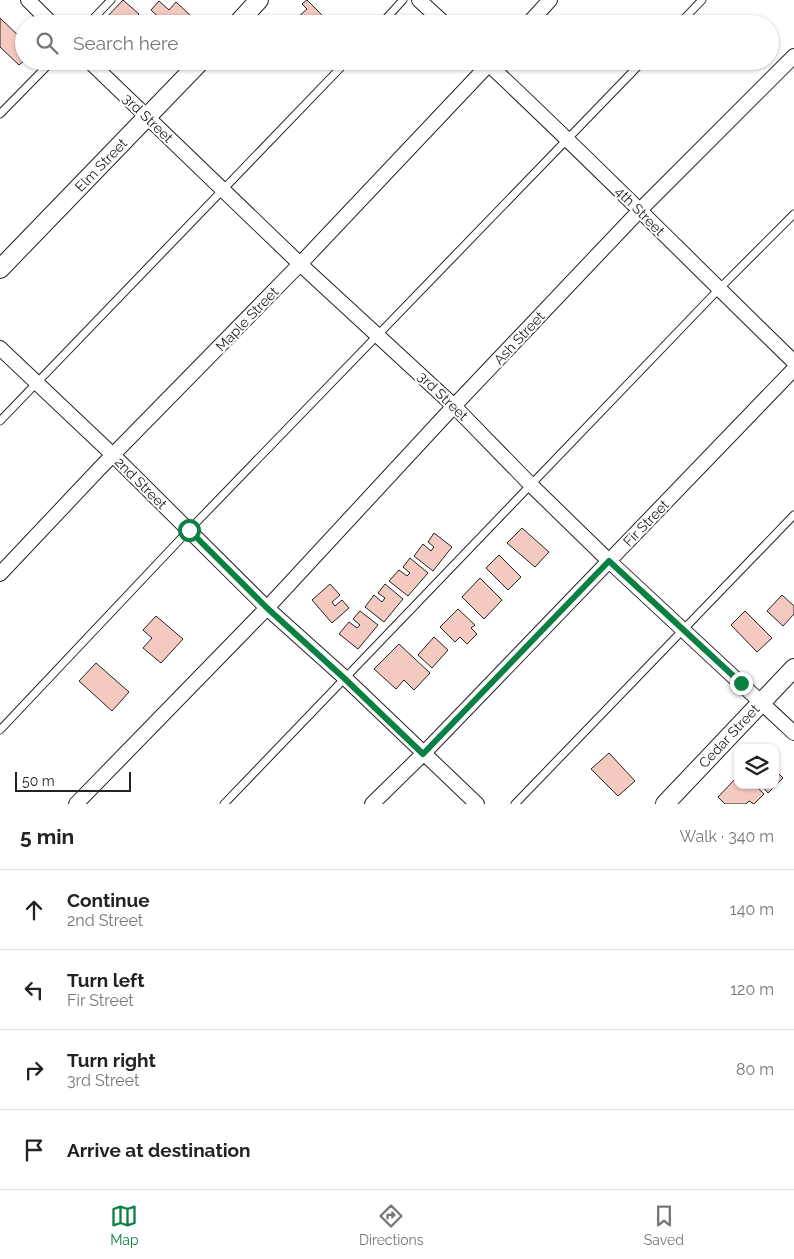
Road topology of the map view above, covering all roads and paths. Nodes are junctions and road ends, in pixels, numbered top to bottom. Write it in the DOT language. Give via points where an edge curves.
graph roads {
  1 [pos="28,0"];
  2 [pos="111,0"];
  3 [pos="260,0"];
  4 [pos="403,0"];
  5 [pos="419,0"];
  6 [pos="550,0"];
  7 [pos="702,0"];
  8 [pos="43,15"];
  9 [pos="97,15"];
  10 [pos="246,15"];
  11 [pos="390,15"];
  12 [pos="435,15"];
  13 [pos="536,15"];
  14 [pos="688,15"];
  15 [pos="794,56"];
  16 [pos="43,70"];
  17 [pos="99,70"];
  18 [pos="192,70"];
  19 [pos="338,70"];
  20 [pos="481,70"];
  21 [pos="496,70"];
  22 [pos="634,70"];
  23 [pos="0,114"];
  24 [pos="147,118"];
  25 [pos="567,140"];
  26 [pos="222,190"];
  27 [pos="640,210"];
  28 [pos="794,214"];
  29 [pos="300,264"];
  30 [pos="0,269"];
  31 [pos="719,289"];
  32 [pos="378,336"];
  33 [pos="0,348"];
  34 [pos="794,362"];
  35 [pos="794,370"];
  36 [pos="37,383"];
  37 [pos="454,406"];
  38 [pos="0,421"];
  39 [pos="113,455"];
  40 [pos="530,485"];
  41 [pos="794,515"];
  42 [pos="189,530"];
  43 [pos="609,561"];
  44 [pos="0,574"];
  45 [pos="267,608"];
  46 [pos="684,630"];
  47 [pos="794,668"];
  48 [pos="344,678"];
  49 [pos="761,702"];
  50 [pos="0,730"];
  51 [pos="794,733"];
  52 [pos="423,754"];
  53 [pos="87,794"];
  54 [pos="76,804"];
  55 [pos="97,804"];
  56 [pos="224,804"];
  57 [pos="372,804"];
  58 [pos="477,804"];
  59 [pos="515,804"];
  60 [pos="665,804"];
  1 -- 8 [label="street"];
  2 -- 9 [label="lane"];
  3 -- 10 [label="street"];
  4 -- 11 [label="lane"];
  5 -- 12 [label="street"];
  6 -- 13 [label="street"];
  7 -- 14 [label="lane"];
  15 -- 27 [label="street, Ash Street"];
  16 -- 23 [label="lane"];
  17 -- 24 [label="street, 3rd Street"];
  18 -- 24 [label="street, Elm Street"];
  19 -- 26 [label="lane"];
  20 -- 29 [label="street, Maple Street"];
  21 -- 25 [label="street, 4th Street"];
  22 -- 25 [label="lane"];
  24 -- 26 [label="street, 3rd Street"];
  24 -- 30 [label="street, Elm Street"];
  25 -- 27 [label="street, 4th Street"];
  25 -- 32 [label="lane"];
  26 -- 29 [label="street, 3rd Street"];
  26 -- 36 [label="lane"];
  27 -- 31 [label="street, 4th Street"];
  27 -- 37 [label="street, Ash Street"];
  28 -- 31 [label="lane"];
  29 -- 32 [label="street, 3rd Street"];
  29 -- 39 [label="street, Maple Street"];
  31 -- 34 [label="street, 4th Street"];
  31 -- 40 [label="lane"];
  32 -- 37 [label="street, 3rd Street"];
  32 -- 42 [label="lane"];
  33 -- 36 [label="street, 2nd Street"];
  35 -- 43 [label="street, Fir Street"];
  36 -- 38 [label="lane"];
  36 -- 39 [label="street, 2nd Street"];
  37 -- 40 [label="street, 3rd Street"];
  37 -- 45 [label="street, Ash Street"];
  39 -- 42 [label="street, 2nd Street"];
  39 -- 44 [label="street, Maple Street"];
  40 -- 43 [label="street, 3rd Street"];
  40 -- 48 [label="lane"];
  41 -- 46 [label="lane"];
  42 -- 45 [label="street, 2nd Street"];
  42 -- 50 [label="lane"];
  43 -- 46 [label="street, 3rd Street"];
  43 -- 52 [label="street, Fir Street"];
  45 -- 48 [label="street, 2nd Street"];
  45 -- 53 [label="street, Ash Street"];
  46 -- 49 [label="street, 3rd Street"];
  46 -- 59 [label="lane"];
  47 -- 49 [label="street, Cedar Street"];
  48 -- 52 [label="street, 2nd Street"];
  48 -- 56 [label="lane"];
  49 -- 51 [label="street, 3rd Street"];
  49 -- 60 [label="street, Cedar Street"];
  52 -- 57 [label="street, Fir Street"];
  52 -- 58 [label="street, 2nd Street"];
  53 -- 54 [label="street, Ash Street"];
  53 -- 55 [label="street"];
}
